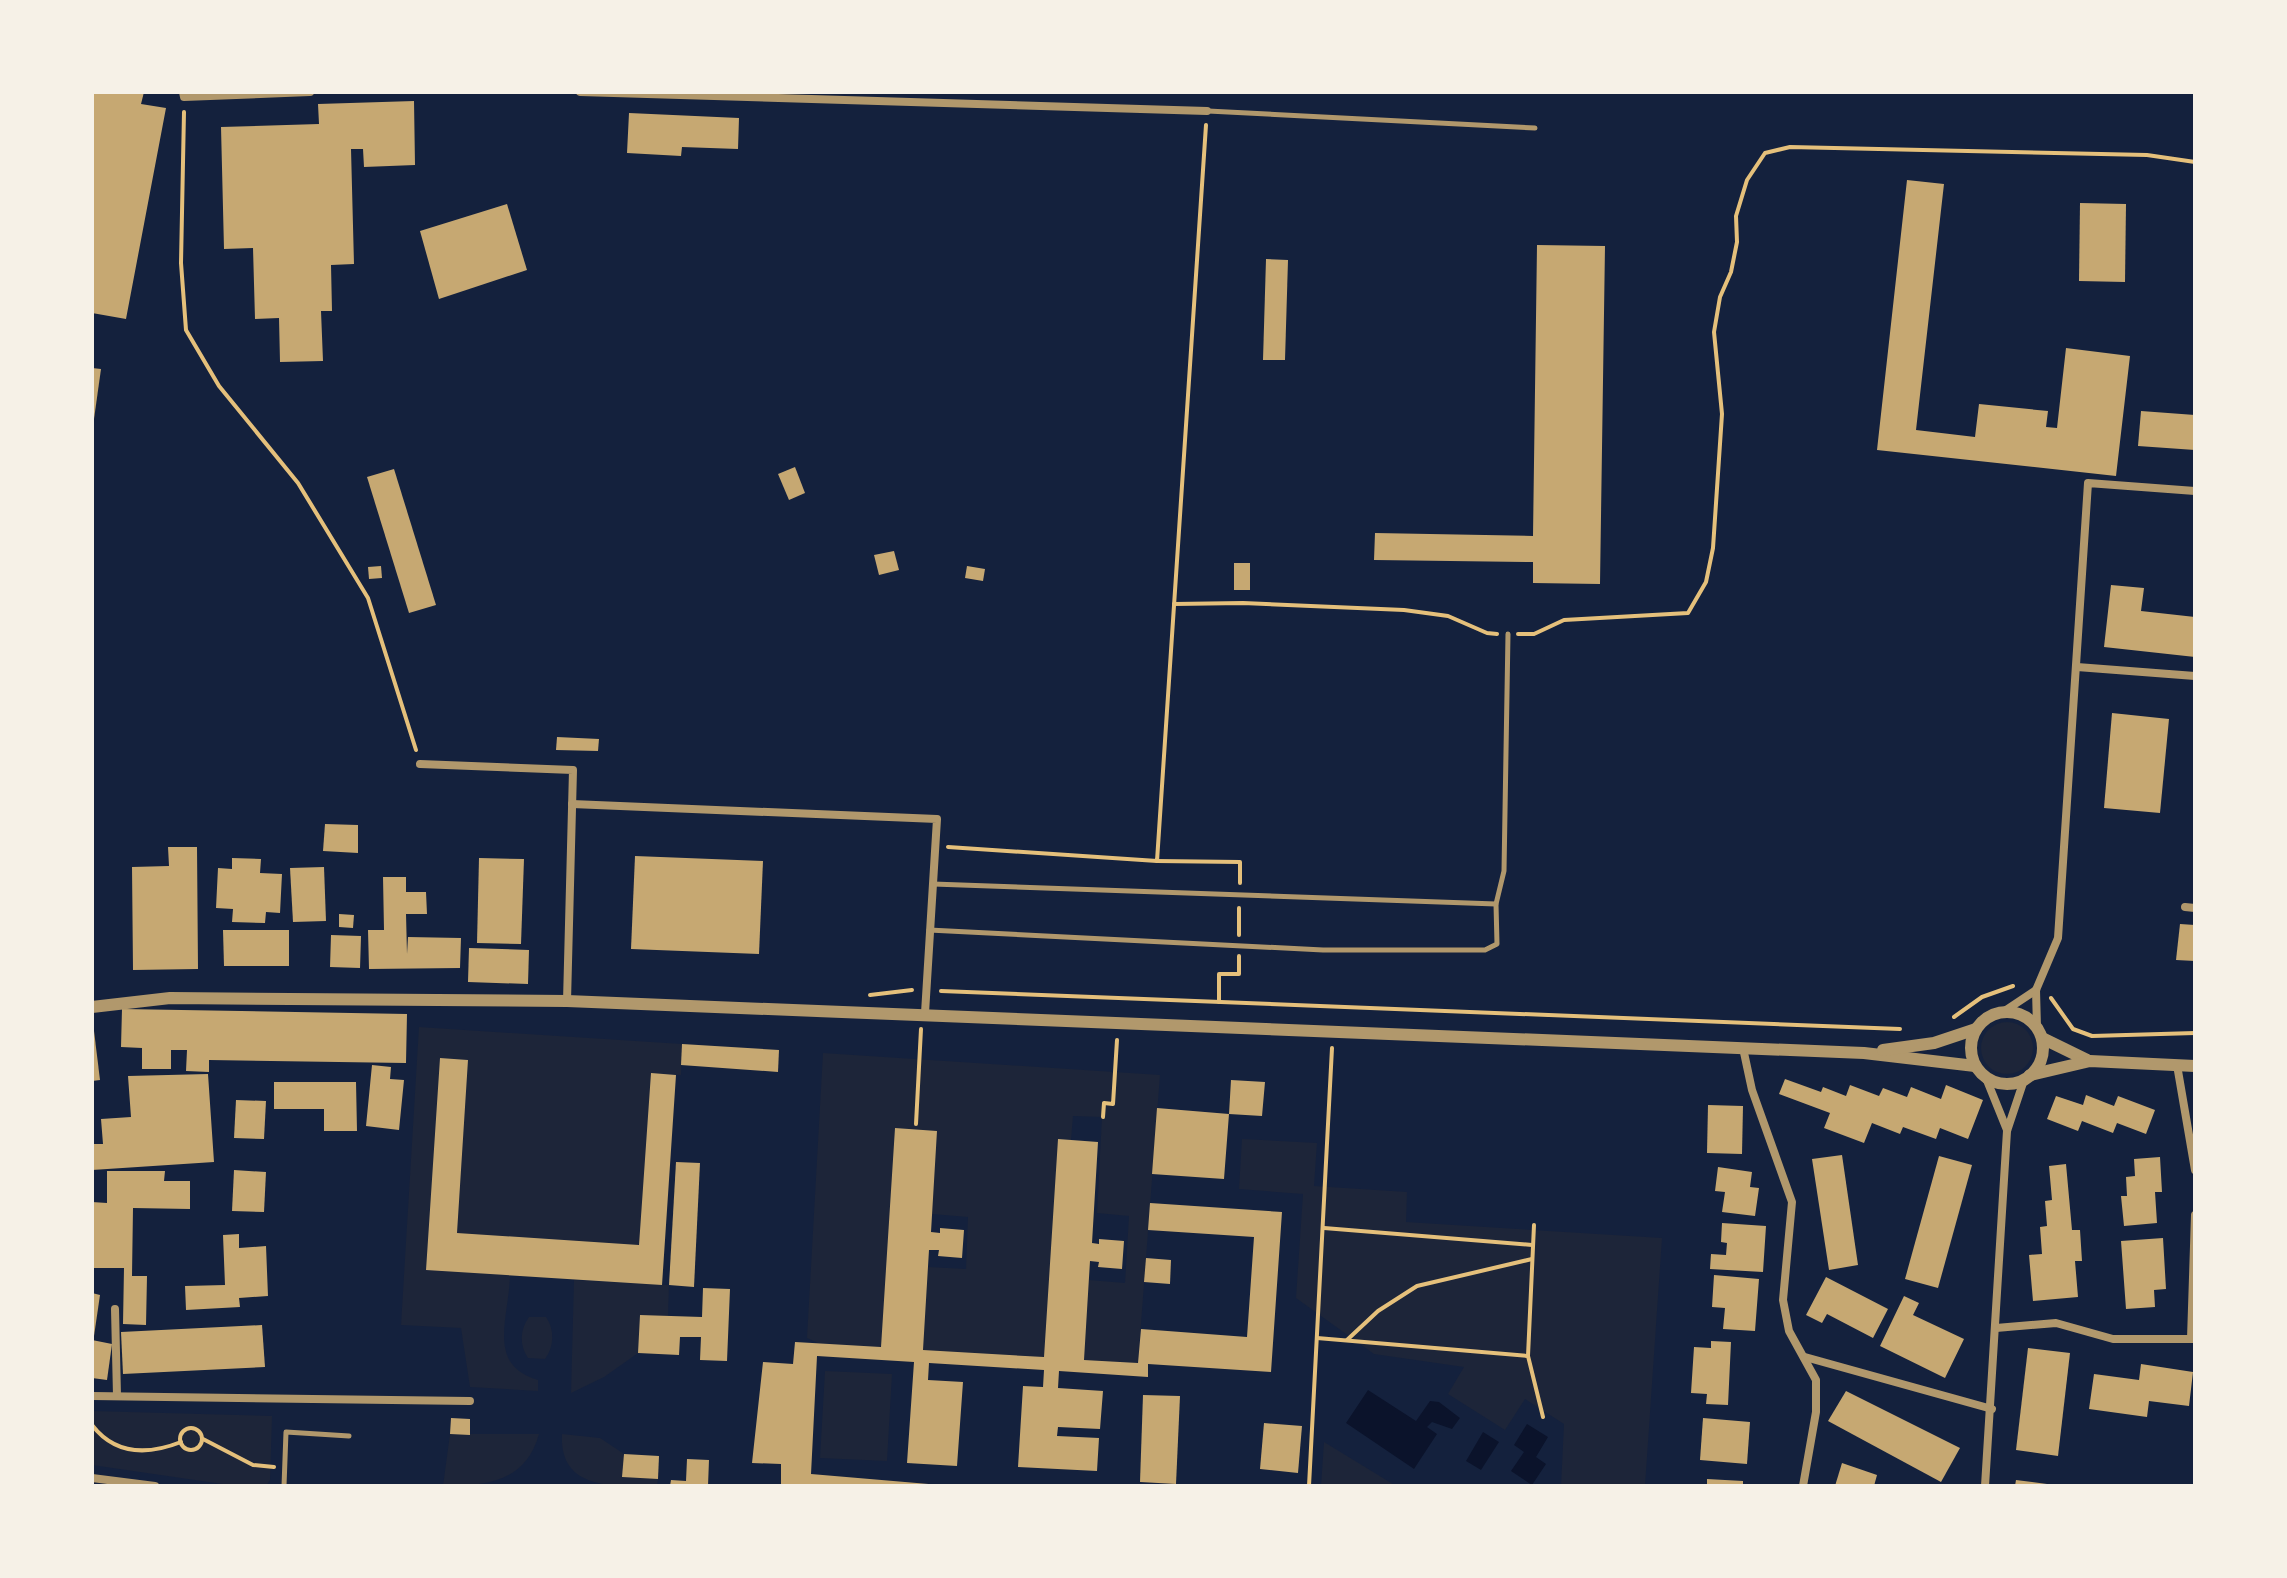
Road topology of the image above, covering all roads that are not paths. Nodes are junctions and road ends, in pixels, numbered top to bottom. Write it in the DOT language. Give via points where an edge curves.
graph roads {
  1 [pos="310,92"];
  2 [pos="580,92"];
  3 [pos="184,95"];
  4 [pos="1207,111"];
  5 [pos="1535,128"];
  6 [pos="2195,491"];
  7 [pos="1508,634"];
  8 [pos="2077,667"];
  9 [pos="2195,676"];
  10 [pos="420,764"];
  11 [pos="572,804"];
  12 [pos="932,883"];
  13 [pos="1496,904"];
  14 [pos="2185,907"];
  15 [pos="2195,908"];
  16 [pos="929,930"];
  17 [pos="2036,990"];
  18 [pos="567,1001"];
  19 [pos="92,1007"];
  20 [pos="2003,1012"];
  21 [pos="925,1013"];
  22 [pos="1976,1029"];
  23 [pos="2039,1033"];
  24 [pos="1743,1048"];
  25 [pos="1864,1053"];
  26 [pos="2090,1061"];
  27 [pos="2177,1065"];
  28 [pos="1975,1066"];
  29 [pos="2195,1066"];
  30 [pos="2027,1077"];
  31 [pos="1986,1078"];
  32 [pos="2007,1131"];
  33 [pos="2195,1170"];
  34 [pos="2195,1215"];
  35 [pos="115,1309"];
  36 [pos="1996,1328"];
  37 [pos="2193,1339"];
  38 [pos="1805,1357"];
  39 [pos="92,1396"];
  40 [pos="117,1396"];
  41 [pos="470,1401"];
  42 [pos="1992,1409"];
  43 [pos="349,1436"];
  44 [pos="92,1478"];
  45 [pos="155,1486"];
  46 [pos="284,1486"];
  47 [pos="1803,1486"];
  48 [pos="1985,1486"];
  1 -- 3 [label="street"];
  2 -- 4 [label="street"];
  4 -- 5 [label="lane"];
  6 -- 8 [label="street" via="2088,483"];
  7 -- 13 [label="lane" via="1504,871"];
  8 -- 9 [label="street"];
  8 -- 17 [label="street" via="2058,938"];
  10 -- 11 [label="street" via="573,770"];
  11 -- 12 [label="street" via="937,819"];
  11 -- 18 [label="street"];
  12 -- 13 [label="lane"];
  12 -- 16 [label="street"];
  13 -- 16 [label="lane" via="1497,944 1485,950"];
  14 -- 15 [label="street"];
  16 -- 21 [label="street"];
  17 -- 20 [label="street"];
  17 -- 23 [label="street"];
  18 -- 19 [label="street" via="170,998"];
  18 -- 21 [label="street"];
  20 -- 22 [label="street"];
  20 -- 23 [label="street" via="2022,1015"];
  21 -- 24 [label="street"];
  22 -- 25 [label="street" via="1934,1043"];
  22 -- 28 [label="street" via="1970,1047"];
  23 -- 26 [label="street"];
  23 -- 30 [label="street" via="2041,1058"];
  24 -- 25 [label="street"];
  24 -- 38 [label="street" via="1752,1090 1792,1202 1783,1300 1789,1331"];
  25 -- 28 [label="street"];
  26 -- 27 [label="street"];
  26 -- 30 [label="street"];
  27 -- 29 [label="street"];
  27 -- 33 [label="street"];
  28 -- 31 [label="street"];
  30 -- 31 [label="street" via="2005,1084"];
  30 -- 32 [label="street"];
  31 -- 32 [label="street"];
  32 -- 36 [label="street"];
  34 -- 37 [label="street"];
  35 -- 40 [label="street"];
  36 -- 37 [label="street" via="2056,1323 2113,1339"];
  36 -- 42 [label="street"];
  38 -- 42 [label="street"];
  38 -- 47 [label="street" via="1816,1380 1816,1412"];
  39 -- 40 [label="street"];
  40 -- 41 [label="street"];
  42 -- 48 [label="street"];
  43 -- 46 [label="lane" via="286,1432"];
  44 -- 45 [label="street"];
}
